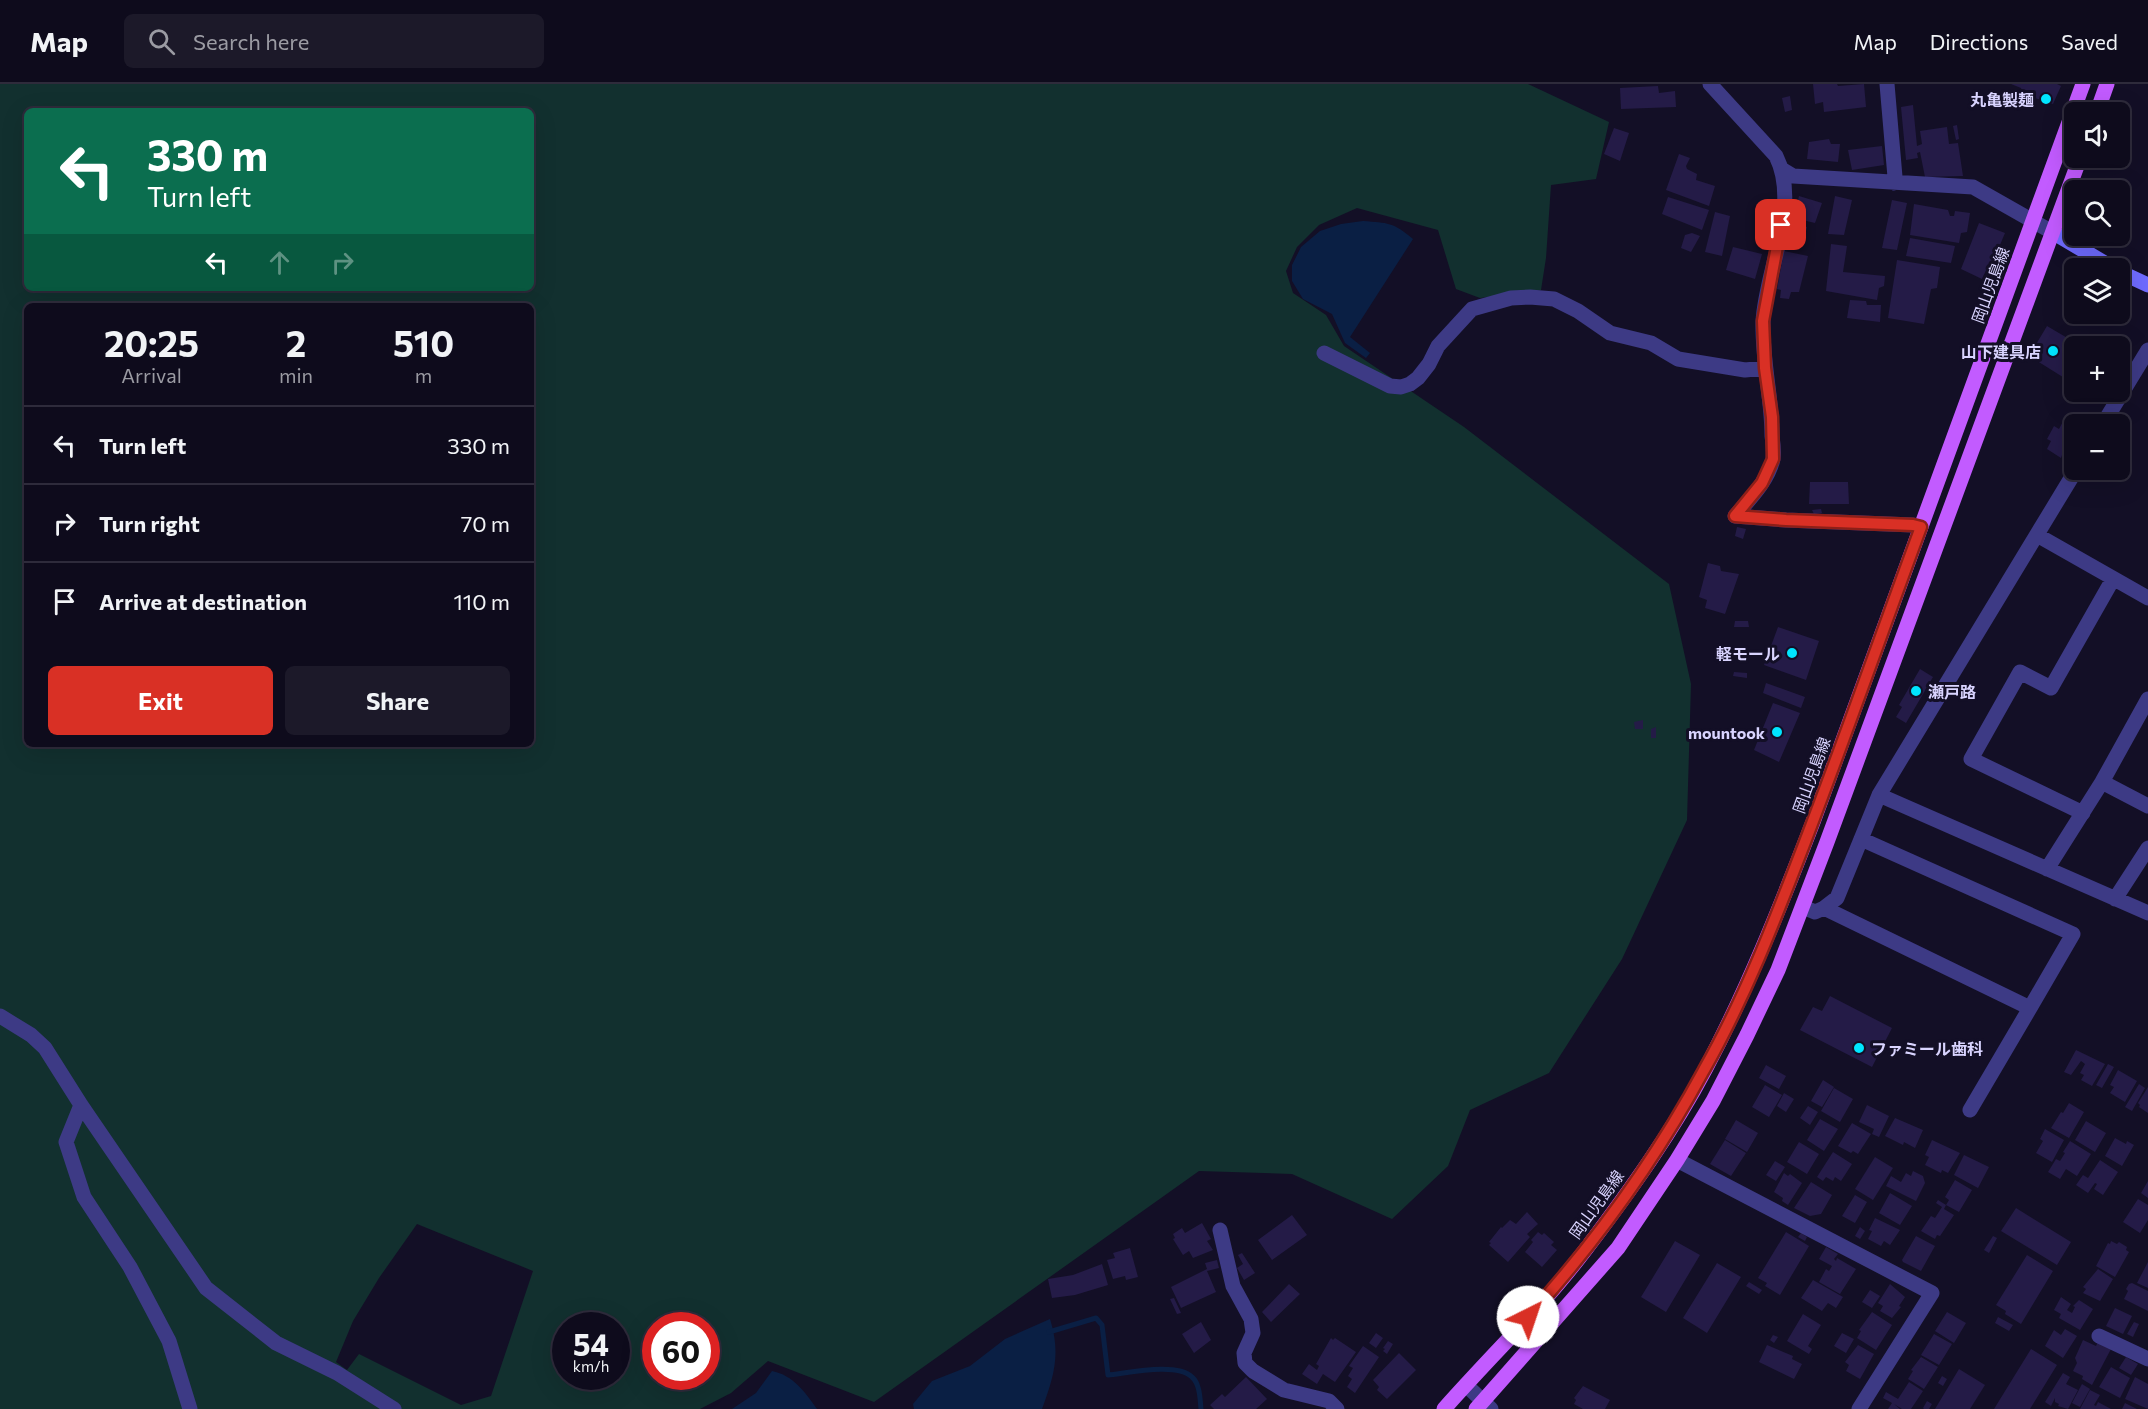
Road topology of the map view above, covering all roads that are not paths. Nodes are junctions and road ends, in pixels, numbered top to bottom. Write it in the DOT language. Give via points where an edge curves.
graph roads {
  1 [pos="1710,84"];
  2 [pos="1887,84"];
  3 [pos="2083,84"];
  4 [pos="2107,84"];
  5 [pos="2101,102"];
  6 [pos="2077,168"];
  7 [pos="1783,170"];
  8 [pos="1894,183"];
  9 [pos="2032,220"];
  10 [pos="2054,233"];
  11 [pos="2097,258"];
  12 [pos="2130,277"];
  13 [pos="2148,285"];
  14 [pos="2148,350"];
  15 [pos="1324,353"];
  16 [pos="1765,368"];
  17 [pos="2109,414"];
  18 [pos="2070,480"];
  19 [pos="1921,527"];
  20 [pos="2037,535"];
  21 [pos="1910,558"];
  22 [pos="1929,568"];
  23 [pos="2113,579"];
  24 [pos="2148,598"];
  25 [pos="2147,702"];
  26 [pos="2102,782"];
  27 [pos="1880,795"];
  28 [pos="2148,806"];
  29 [pos="2083,813"];
  30 [pos="1861,839"];
  31 [pos="2148,848"];
  32 [pos="2047,869"];
  33 [pos="2115,899"];
  34 [pos="1803,907"];
  35 [pos="1824,908"];
  36 [pos="2148,913"];
  37 [pos="1775,919"];
  38 [pos="1794,928"];
  39 [pos="2030,1008"];
  40 [pos="0,1016"];
  41 [pos="81,1105"];
  42 [pos="1970,1110"];
  43 [pos="1677,1160"];
  44 [pos="1220,1230"];
  45 [pos="2099,1336"];
  46 [pos="2148,1359"];
  47 [pos="1466,1385"];
  48 [pos="1483,1406"];
  49 [pos="189,1409"];
  50 [pos="394,1409"];
  51 [pos="1337,1409"];
  52 [pos="1444,1409"];
  53 [pos="1859,1409"];
  1 -- 7 [label="street" via="1776,156"];
  2 -- 8 [label="street"];
  3 -- 9 [label="main road, 岡山児島線"];
  4 -- 5 [label="main road"];
  6 -- 10 [label="main road"];
  7 -- 8 [label="street" via="1793,176"];
  7 -- 16 [label="street" via="1784,211 1763,321"];
  8 -- 9 [label="street" via="1972,187"];
  9 -- 10 [label="street"];
  9 -- 19 [label="main road, 岡山児島線"];
  10 -- 11 [label="street"];
  10 -- 22 [label="main road"];
  12 -- 13 [label="street"];
  14 -- 17 [label="street"];
  15 -- 16 [label="street" via="1390,386 1401,387 1418,378 1438,346 1472,309 1530,297 1554,299 1610,333 1651,343 1678,359 1745,370"];
  16 -- 19 [label="street" via="1773,459 1762,483 1735,516"];
  18 -- 20 [label="street"];
  19 -- 21 [label="main road, 岡山児島線"];
  20 -- 23 [label="street"];
  20 -- 27 [label="street"];
  21 -- 22 [label="main road"];
  21 -- 37 [label="main road, 岡山児島線"];
  22 -- 34 [label="main road"];
  23 -- 24 [label="street"];
  23 -- 29 [label="street" via="2051,688 2020,672 1971,759"];
  25 -- 26 [label="street"];
  26 -- 28 [label="street"];
  26 -- 29 [label="street"];
  27 -- 30 [label="street"];
  27 -- 32 [label="street"];
  29 -- 32 [label="street"];
  30 -- 35 [label="street" via="1837,898"];
  30 -- 39 [label="street" via="2073,934"];
  31 -- 33 [label="street"];
  32 -- 33 [label="street"];
  33 -- 36 [label="street"];
  34 -- 35 [label="street" via="1815,912"];
  34 -- 38 [label="main road"];
  35 -- 39 [label="street"];
  37 -- 38 [label="main road"];
  37 -- 47 [label="main road, 岡山児島線" via="1705,1070 1654,1153 1584,1251"];
  38 -- 43 [label="main road" via="1747,1035"];
  39 -- 42 [label="street"];
  40 -- 41 [label="street" via="45,1048"];
  41 -- 49 [label="street" via="66,1142 84,1197 130,1267 169,1341"];
  41 -- 50 [label="street" via="206,1288 276,1343 337,1373"];
  43 -- 48 [label="main road" via="1618,1248"];
  43 -- 53 [label="street" via="1932,1293"];
  44 -- 51 [label="street" via="1233,1286 1251,1319 1253,1332 1244,1353 1245,1363 1284,1390 1329,1401"];
  45 -- 46 [label="street"];
  47 -- 48 [label="street"];
  47 -- 52 [label="main road, 岡山児島線"];
}
